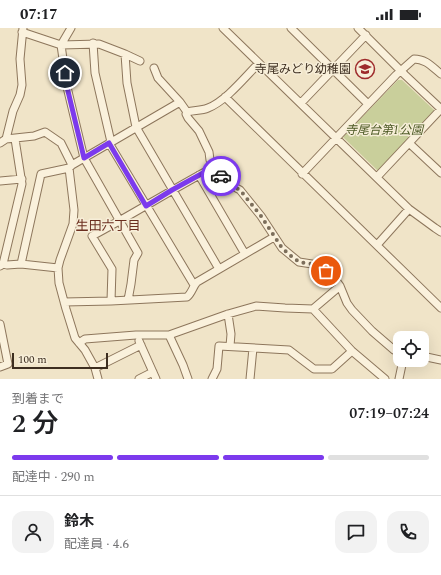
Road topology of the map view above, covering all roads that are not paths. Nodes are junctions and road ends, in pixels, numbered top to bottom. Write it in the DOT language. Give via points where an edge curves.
graph roads {
  1 [pos="71,28"];
  2 [pos="223,28"];
  3 [pos="291,28"];
  4 [pos="358,28"];
  5 [pos="23,30"];
  6 [pos="366,35"];
  7 [pos="93,44"];
  8 [pos="61,45"];
  9 [pos="125,54"];
  10 [pos="140,61"];
  11 [pos="259,63"];
  12 [pos="154,68"];
  13 [pos="333,69"];
  14 [pos="400,70"];
  15 [pos="441,74"];
  16 [pos="224,97"];
  17 [pos="180,102"];
  18 [pos="301,103"];
  19 [pos="368,104"];
  20 [pos="441,109"];
  21 [pos="187,112"];
  22 [pos="136,127"];
  23 [pos="336,138"];
  24 [pos="15,139"];
  25 [pos="3,141"];
  26 [pos="110,142"];
  27 [pos="410,143"];
  28 [pos="84,158"];
  29 [pos="70,166"];
  30 [pos="214,167"];
  31 [pos="441,173"];
  32 [pos="302,174"];
  33 [pos="199,175"];
  34 [pos="377,177"];
  35 [pos="22,180"];
  36 [pos="0,181"];
  37 [pos="172,190"];
  38 [pos="146,206"];
  39 [pos="409,210"];
  40 [pos="120,222"];
  41 [pos="441,232"];
  42 [pos="274,237"];
  43 [pos="377,245"];
  44 [pos="245,254"];
  45 [pos="21,264"];
  46 [pos="2,265"];
  47 [pos="58,268"];
  48 [pos="219,269"];
  49 [pos="194,285"];
  50 [pos="340,286"];
  51 [pos="128,300"];
  52 [pos="111,301"];
  53 [pos="64,302"];
  54 [pos="441,308"];
  55 [pos="313,309"];
  56 [pos="228,314"];
  57 [pos="0,324"];
  58 [pos="136,335"];
  59 [pos="169,335"];
  60 [pos="79,343"];
  61 [pos="140,345"];
  62 [pos="230,346"];
  63 [pos="253,348"];
  64 [pos="393,349"];
  65 [pos="352,351"];
  66 [pos="429,357"];
  67 [pos="441,360"];
  68 [pos="0,367"];
  69 [pos="402,367"];
  70 [pos="95,368"];
  71 [pos="154,375"];
  72 [pos="98,379"];
  73 [pos="139,379"];
  74 [pos="188,379"];
  75 [pos="212,379"];
  76 [pos="250,379"];
  77 [pos="385,379"];
  78 [pos="399,379"];
  1 -- 8 [label="street"];
  2 -- 11 [label="street"];
  3 -- 13 [label="street"];
  4 -- 6 [label="street"];
  5 -- 8 [label="street"];
  5 -- 25 [label="street" via="20,59 22,85"];
  6 -- 13 [label="street"];
  6 -- 14 [label="street"];
  7 -- 8 [label="street"];
  7 -- 9 [label="street"];
  7 -- 26 [label="street" via="94,73"];
  8 -- 28 [label="street" via="67,87"];
  9 -- 10 [label="street"];
  9 -- 22 [label="street" via="127,83"];
  11 -- 16 [label="street"];
  11 -- 18 [label="street"];
  12 -- 17 [label="street" via="158,78"];
  13 -- 18 [label="street"];
  13 -- 19 [label="street"];
  14 -- 15 [label="street" via="414,59 420,59"];
  14 -- 19 [label="street"];
  14 -- 20 [label="street"];
  16 -- 21 [label="street" via="210,107"];
  16 -- 32 [label="street"];
  17 -- 21 [label="street"];
  17 -- 22 [label="street"];
  18 -- 23 [label="street"];
  19 -- 23 [label="street"];
  20 -- 27 [label="street"];
  21 -- 30 [label="street" via="188,118 199,131"];
  22 -- 26 [label="street"];
  22 -- 37 [label="street"];
  23 -- 32 [label="street"];
  23 -- 34 [label="street"];
  24 -- 25 [label="street"];
  24 -- 29 [label="street" via="45,132 61,143"];
  24 -- 35 [label="street"];
  26 -- 28 [label="street"];
  26 -- 38 [label="street"];
  27 -- 31 [label="street"];
  27 -- 34 [label="street"];
  28 -- 29 [label="street"];
  28 -- 40 [label="street"];
  29 -- 45 [label="street" via="41,174"];
  29 -- 47 [label="street" via="73,224"];
  30 -- 33 [label="street"];
  30 -- 42 [label="street" via="225,182 240,190"];
  32 -- 43 [label="street"];
  33 -- 37 [label="street"];
  33 -- 44 [label="street"];
  34 -- 39 [label="street"];
  35 -- 36 [label="street"];
  35 -- 46 [label="street"];
  37 -- 38 [label="street"];
  37 -- 48 [label="street"];
  38 -- 40 [label="street"];
  38 -- 49 [label="street"];
  39 -- 41 [label="street"];
  39 -- 43 [label="street"];
  40 -- 51 [label="street" via="138,253 134,260"];
  40 -- 52 [label="street" via="92,236 112,269"];
  42 -- 44 [label="street"];
  42 -- 50 [label="street" via="282,248 299,262 312,264 326,271"];
  43 -- 54 [label="street"];
  44 -- 48 [label="street"];
  45 -- 46 [label="street"];
  45 -- 47 [label="street"];
  47 -- 53 [label="street"];
  48 -- 49 [label="street"];
  49 -- 51 [label="street" via="187,297"];
  50 -- 55 [label="street"];
  50 -- 64 [label="street" via="352,310"];
  51 -- 52 [label="street"];
  52 -- 53 [label="street"];
  53 -- 60 [label="street" via="75,338"];
  55 -- 56 [label="street" via="256,306"];
  55 -- 65 [label="street"];
  56 -- 59 [label="street"];
  56 -- 62 [label="street"];
  57 -- 68 [label="street" via="8,364"];
  58 -- 59 [label="street"];
  58 -- 60 [label="street" via="86,339"];
  58 -- 61 [label="street"];
  59 -- 74 [label="street"];
  60 -- 70 [label="street"];
  61 -- 70 [label="street"];
  61 -- 71 [label="street"];
  62 -- 63 [label="street"];
  62 -- 75 [label="street" via="219,346 217,369"];
  63 -- 65 [label="street" via="289,350 314,370 332,369"];
  63 -- 76 [label="street"];
  65 -- 77 [label="street"];
  66 -- 67 [label="street"];
  69 -- 78 [label="street"];
  70 -- 72 [label="street"];
  71 -- 73 [label="street"];
}
